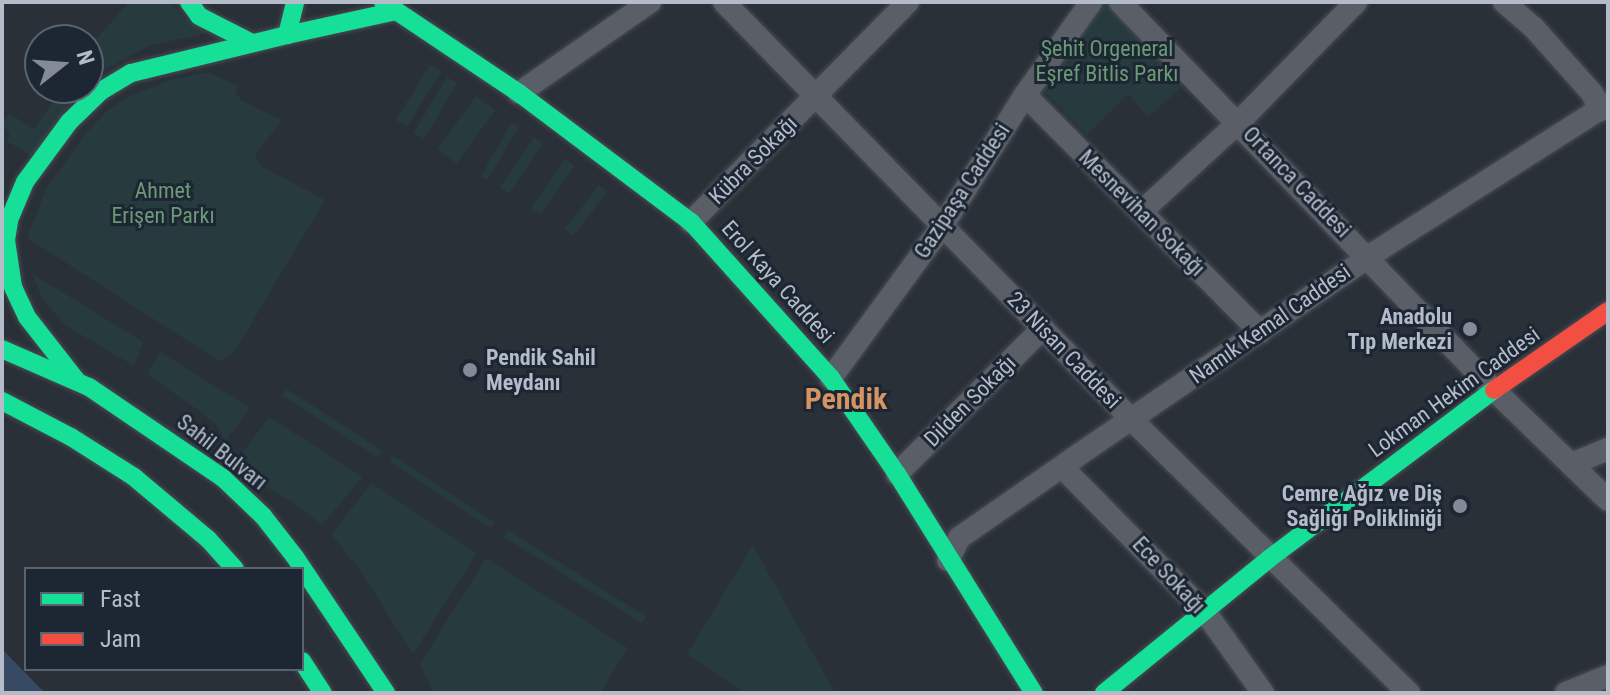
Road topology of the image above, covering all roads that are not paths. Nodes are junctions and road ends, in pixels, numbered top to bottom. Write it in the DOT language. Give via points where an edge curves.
graph roads {
  1 [pos="189,2"];
  2 [pos="295,2"];
  3 [pos="650,2"];
  4 [pos="724,2"];
  5 [pos="908,2"];
  6 [pos="1091,2"];
  7 [pos="1120,2"];
  8 [pos="1356,2"];
  9 [pos="395,5"];
  10 [pos="1511,9"];
  11 [pos="287,35"];
  12 [pos="252,43"];
  13 [pos="519,93"];
  14 [pos="1025,95"];
  15 [pos="815,98"];
  16 [pos="1605,110"];
  17 [pos="1239,122"];
  18 [pos="1141,212"];
  19 [pos="691,222"];
  20 [pos="943,225"];
  21 [pos="1368,257"];
  22 [pos="1608,311"];
  23 [pos="1043,328"];
  24 [pos="1260,332"];
  25 [pos="2,349"];
  26 [pos="831,378"];
  27 [pos="77,381"];
  28 [pos="1494,390"];
  29 [pos="2,401"];
  30 [pos="1132,420"];
  31 [pos="1608,449"];
  32 [pos="1572,464"];
  33 [pos="1062,467"];
  34 [pos="897,474"];
  35 [pos="1608,500"];
  36 [pos="948,560"];
  37 [pos="233,567"];
  38 [pos="302,567"];
  39 [pos="1265,569"];
  40 [pos="304,570"];
  41 [pos="1206,613"];
  42 [pos="304,664"];
  43 [pos="1608,676"];
  44 [pos="323,693"];
  45 [pos="386,693"];
  46 [pos="1034,693"];
  47 [pos="1104,693"];
  48 [pos="1263,693"];
  49 [pos="1409,693"];
  50 [pos="1566,693"];
  1 -- 12 [label="main road" via="199,16"];
  2 -- 11 [label="main road"];
  3 -- 13 [label="street"];
  4 -- 15 [label="street, 23 Nisan Caddesi"];
  5 -- 15 [label="street, Kübra Sokağı"];
  6 -- 14 [label="street, Gazipaşa Caddesi"];
  7 -- 17 [label="street, Ortanca Caddesi"];
  8 -- 17 [label="street"];
  9 -- 11 [label="main road"];
  9 -- 13 [label="main road, Erol Kaya Caddesi"];
  10 -- 16 [label="street"];
  11 -- 12 [label="main road"];
  12 -- 27 [label="main road" via="147,66 117,80 69,122 25,182 6,240 13,287 27,317"];
  13 -- 19 [label="main road, Erol Kaya Caddesi"];
  14 -- 18 [label="street, Mesnevihan Sokağı"];
  14 -- 20 [label="street, Gazipaşa Caddesi"];
  15 -- 19 [label="street, Kübra Sokağı"];
  15 -- 20 [label="street, 23 Nisan Caddesi"];
  16 -- 21 [label="street, Namık Kemal Caddesi"];
  17 -- 18 [label="street"];
  17 -- 21 [label="street, Ortanca Caddesi"];
  18 -- 24 [label="street, Mesnevihan Sokağı"];
  19 -- 26 [label="main road, Erol Kaya Caddesi"];
  20 -- 23 [label="street, 23 Nisan Caddesi"];
  20 -- 26 [label="street, Gazipaşa Caddesi"];
  21 -- 24 [label="street, Namık Kemal Caddesi"];
  21 -- 28 [label="street, Ortanca Caddesi"];
  22 -- 28 [label="main road, Lokman Hekim Caddesi"];
  23 -- 30 [label="street, 23 Nisan Caddesi"];
  23 -- 34 [label="street, Dilden Sokağı"];
  24 -- 30 [label="street, Namık Kemal Caddesi"];
  25 -- 27 [label="main road, Sahil Bulvarı"];
  26 -- 34 [label="main road, Erol Kaya Caddesi"];
  27 -- 38 [label="main road, Sahil Bulvarı" via="223,478 263,516"];
  28 -- 32 [label="street, Ortanca Caddesi"];
  28 -- 39 [label="main road, Lokman Hekim Caddesi"];
  29 -- 37 [label="main road" via="134,477"];
  30 -- 33 [label="street, Namık Kemal Caddesi"];
  30 -- 39 [label="street, 23 Nisan Caddesi"];
  31 -- 32 [label="street"];
  32 -- 35 [label="street, Ortanca Caddesi"];
  33 -- 36 [label="street, Namık Kemal Caddesi" via="959,538"];
  33 -- 41 [label="street, Ece Sokağı"];
  34 -- 36 [label="main road, Erol Kaya Caddesi"];
  36 -- 46 [label="main road, Erol Kaya Caddesi"];
  39 -- 41 [label="main road, Lokman Hekim Caddesi"];
  39 -- 49 [label="street, 23 Nisan Caddesi"];
  40 -- 45 [label="main road, Sahil Bulvarı"];
  41 -- 47 [label="main road, Lokman Hekim Caddesi"];
  41 -- 48 [label="street, Ece Sokağı"];
  42 -- 44 [label="main road"];
  43 -- 50 [label="street"];
}
